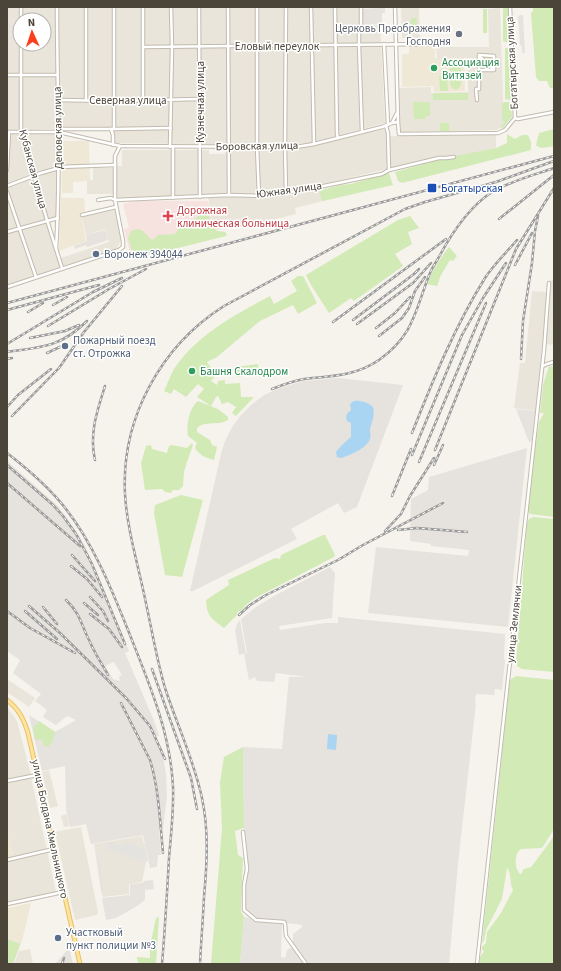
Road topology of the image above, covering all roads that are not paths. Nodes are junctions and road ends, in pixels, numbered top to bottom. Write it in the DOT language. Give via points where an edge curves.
graph roads {
  1 [pos="57,7"];
  2 [pos="86,7"];
  3 [pos="114,7"];
  4 [pos="143,7"];
  5 [pos="171,7"];
  6 [pos="199,7"];
  7 [pos="228,7"];
  8 [pos="257,7"];
  9 [pos="286,7"];
  10 [pos="311,7"];
  11 [pos="335,7"];
  12 [pos="361,7"];
  13 [pos="395,7"];
  14 [pos="510,7"];
  15 [pos="384,44"];
  16 [pos="396,44"];
  17 [pos="435,44"];
  18 [pos="358,45"];
  19 [pos="228,46"];
  20 [pos="257,46"];
  21 [pos="286,46"];
  22 [pos="311,46"];
  23 [pos="335,46"];
  24 [pos="172,47"];
  25 [pos="200,47"];
  26 [pos="144,48"];
  27 [pos="21,52"];
  28 [pos="479,56"];
  29 [pos="479,70"];
  30 [pos="492,70"];
  31 [pos="7,75"];
  32 [pos="21,75"];
  33 [pos="57,75"];
  34 [pos="199,99"];
  35 [pos="58,100"];
  36 [pos="86,100"];
  37 [pos="143,100"];
  38 [pos="171,100"];
  39 [pos="477,100"];
  40 [pos="115,101"];
  41 [pos="554,112"];
  42 [pos="398,113"];
  43 [pos="515,118"];
  44 [pos="392,122"];
  45 [pos="398,122"];
  46 [pos="387,125"];
  47 [pos="171,128"];
  48 [pos="112,129"];
  49 [pos="59,130"];
  50 [pos="21,131"];
  51 [pos="8,132"];
  52 [pos="362,132"];
  53 [pos="338,138"];
  54 [pos="314,144"];
  55 [pos="113,145"];
  56 [pos="120,146"];
  57 [pos="172,147"];
  58 [pos="200,147"];
  59 [pos="228,147"];
  60 [pos="257,147"];
  61 [pos="285,147"];
  62 [pos="454,157"];
  63 [pos="115,165"];
  64 [pos="59,168"];
  65 [pos="7,170"];
  66 [pos="389,170"];
  67 [pos="34,175"];
  68 [pos="7,186"];
  69 [pos="7,192"];
  70 [pos="286,193"];
  71 [pos="229,195"];
  72 [pos="258,196"];
  73 [pos="200,197"];
  74 [pos="173,198"];
  75 [pos="98,200"];
  76 [pos="115,200"];
  77 [pos="116,207"];
  78 [pos="82,215"];
  79 [pos="58,218"];
  80 [pos="47,220"];
  81 [pos="19,229"];
  82 [pos="7,232"];
  83 [pos="56,249"];
  84 [pos="62,268"];
  85 [pos="36,277"];
  86 [pos="549,283"];
  87 [pos="7,287"];
  88 [pos="554,362"];
  89 [pos="542,369"];
  90 [pos="7,700"];
  91 [pos="37,775"];
  92 [pos="7,781"];
  93 [pos="243,832"];
  94 [pos="54,850"];
  95 [pos="7,860"];
  96 [pos="63,892"];
  97 [pos="7,904"];
  98 [pos="80,964"];
  99 [pos="306,964"];
  100 [pos="477,964"];
  1 -- 33 [label="street, Деповская улица"];
  2 -- 36 [label="street"];
  3 -- 40 [label="street"];
  4 -- 26 [label="street"];
  5 -- 24 [label="street"];
  6 -- 25 [label="street, Кузнечная улица"];
  7 -- 19 [label="street"];
  8 -- 20 [label="street"];
  9 -- 21 [label="street"];
  10 -- 22 [label="street"];
  11 -- 23 [label="street"];
  12 -- 18 [label="street"];
  13 -- 16 [label="street"];
  14 -- 43 [label="street, Богатырская улица"];
  15 -- 16 [label="street, Еловый переулок"];
  15 -- 18 [label="street, Еловый переулок"];
  15 -- 46 [label="street"];
  16 -- 17 [label="street, Еловый переулок"];
  16 -- 42 [label="street"];
  18 -- 23 [label="street, Еловый переулок"];
  18 -- 52 [label="street"];
  19 -- 20 [label="street, Еловый переулок"];
  19 -- 25 [label="street, Еловый переулок"];
  19 -- 59 [label="street"];
  20 -- 21 [label="street, Еловый переулок"];
  20 -- 60 [label="street"];
  21 -- 22 [label="street, Еловый переулок"];
  21 -- 61 [label="street"];
  22 -- 23 [label="street, Еловый переулок"];
  22 -- 54 [label="street"];
  23 -- 53 [label="street"];
  24 -- 25 [label="street, Еловый переулок"];
  24 -- 26 [label="street, Еловый переулок"];
  24 -- 38 [label="street"];
  25 -- 34 [label="street, Кузнечная улица"];
  26 -- 37 [label="street"];
  27 -- 32 [label="street, Кубанская улица"];
  28 -- 29 [label="street"];
  28 -- 30 [label="street"];
  28 -- 30 [label="street" via="494,56"];
  29 -- 30 [label="street"];
  29 -- 39 [label="street"];
  31 -- 32 [label="street"];
  32 -- 33 [label="street"];
  32 -- 50 [label="street, Кубанская улица"];
  33 -- 35 [label="street, Деповская улица"];
  34 -- 38 [label="street, Северная улица"];
  34 -- 58 [label="street, Кузнечная улица"];
  35 -- 36 [label="street, Северная улица"];
  35 -- 49 [label="street, Деповская улица"];
  36 -- 40 [label="street, Северная улица"];
  37 -- 38 [label="street, Северная улица"];
  37 -- 40 [label="street, Северная улица"];
  38 -- 47 [label="street"];
  40 -- 48 [label="street"];
  41 -- 43 [label="street"];
  42 -- 44 [label="street, Боровская улица"];
  42 -- 45 [label="street"];
  43 -- 45 [label="street" via="498,133 399,134"];
  44 -- 45 [label="street, Боровская улица"];
  44 -- 46 [label="street, Боровская улица"];
  46 -- 52 [label="street, Боровская улица"];
  46 -- 66 [label="street"];
  47 -- 48 [label="street"];
  47 -- 57 [label="street"];
  48 -- 49 [label="street"];
  48 -- 55 [label="street"];
  49 -- 50 [label="street"];
  49 -- 55 [label="street, Боровская улица"];
  49 -- 64 [label="street, Деповская улица"];
  50 -- 51 [label="street"];
  50 -- 67 [label="street, Кубанская улица"];
  51 -- 65 [label="street"];
  52 -- 53 [label="street, Боровская улица"];
  53 -- 54 [label="street, Боровская улица"];
  54 -- 61 [label="street, Боровская улица"];
  55 -- 56 [label="street, Боровская улица"];
  56 -- 57 [label="street, Боровская улица"];
  56 -- 63 [label="street"];
  57 -- 58 [label="street, Боровская улица"];
  57 -- 74 [label="street"];
  58 -- 59 [label="street, Боровская улица"];
  58 -- 73 [label="street, Кузнечная улица"];
  59 -- 60 [label="street, Боровская улица"];
  59 -- 71 [label="street"];
  60 -- 61 [label="street, Боровская улица"];
  60 -- 72 [label="street"];
  61 -- 70 [label="street"];
  62 -- 66 [label="street, Южная улица"];
  63 -- 64 [label="street"];
  63 -- 76 [label="street"];
  64 -- 67 [label="street"];
  64 -- 79 [label="street, Деповская улица"];
  66 -- 70 [label="street, Южная улица" via="382,174"];
  67 -- 68 [label="street"];
  67 -- 80 [label="street, Кубанская улица"];
  69 -- 81 [label="street"];
  70 -- 72 [label="street, Южная улица"];
  71 -- 72 [label="street, Южная улица"];
  71 -- 73 [label="street, Южная улица"];
  73 -- 74 [label="street, Южная улица"];
  74 -- 76 [label="street, Южная улица"];
  75 -- 76 [label="street, Южная улица"];
  76 -- 77 [label="street"];
  77 -- 78 [label="street"];
  77 -- 84 [label="street" via="123,247"];
  79 -- 80 [label="street"];
  79 -- 83 [label="street, Деповская улица"];
  80 -- 81 [label="street"];
  80 -- 83 [label="street, Кубанская улица"];
  81 -- 82 [label="street"];
  81 -- 85 [label="street"];
  83 -- 84 [label="street, Кубанская улица"];
  84 -- 85 [label="street"];
  85 -- 87 [label="street"];
  86 -- 89 [label="street, улица Землячки"];
  88 -- 89 [label="street"];
  89 -- 100 [label="street, улица Землячки"];
  90 -- 91 [label="main road, улица Богдана Хмельницкого" via="18,710 24,721"];
  91 -- 92 [label="street"];
  91 -- 94 [label="main road, улица Богдана Хмельницкого"];
  93 -- 99 [label="street" via="247,869 244,910 256,920 284,922 286,936"];
  94 -- 95 [label="street"];
  94 -- 96 [label="main road, улица Богдана Хмельницкого"];
  96 -- 97 [label="street"];
  96 -- 98 [label="main road, улица Богдана Хмельницкого"];
}
